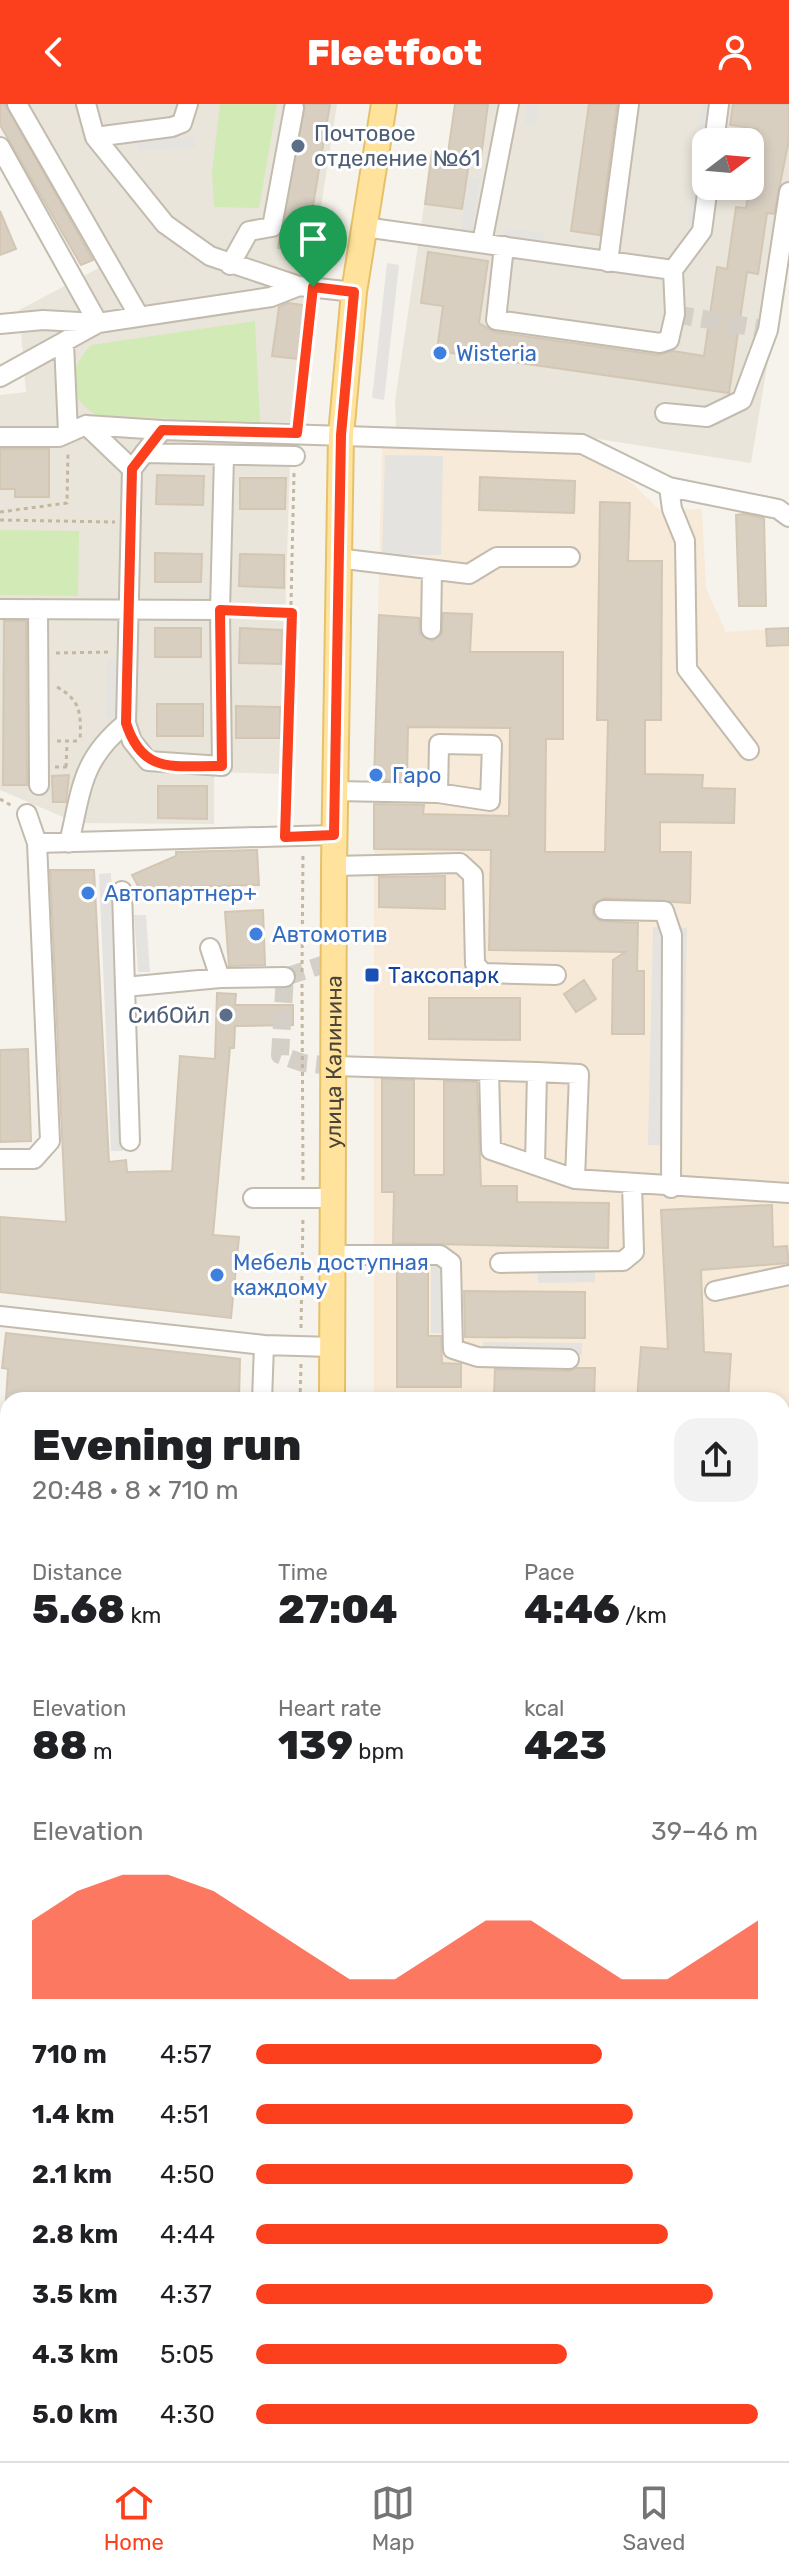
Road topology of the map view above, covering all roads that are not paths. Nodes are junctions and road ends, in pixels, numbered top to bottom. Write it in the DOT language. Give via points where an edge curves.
graph roads {
  1 [pos="17,104"];
  2 [pos="86,104"];
  3 [pos="188,104"];
  4 [pos="384,104"];
  5 [pos="509,104"];
  6 [pos="629,104"];
  7 [pos="719,104"];
  8 [pos="294,108"];
  9 [pos="716,128"];
  10 [pos="95,137"];
  11 [pos="0,147"];
  12 [pos="789,192"];
  13 [pos="706,200"];
  14 [pos="364,227"];
  15 [pos="482,243"];
  16 [pos="504,246"];
  17 [pos="608,262"];
  18 [pos="230,265"];
  19 [pos="673,270"];
  20 [pos="306,287"];
  21 [pos="354,292"];
  22 [pos="139,316"];
  23 [pos="98,323"];
  24 [pos="0,324"];
  25 [pos="64,343"];
  26 [pos="0,377"];
  27 [pos="665,413"];
  28 [pos="86,425"];
  29 [pos="162,430"];
  30 [pos="68,433"];
  31 [pos="341,435"];
  32 [pos="0,437"];
  33 [pos="144,453"];
  34 [pos="224,456"];
  35 [pos="295,456"];
  36 [pos="132,469"];
  37 [pos="669,487"];
  38 [pos="789,517"];
  39 [pos="570,557"];
  40 [pos="337,558"];
  41 [pos="432,571"];
  42 [pos="0,609"];
  43 [pos="38,609"];
  44 [pos="129,609"];
  45 [pos="220,610"];
  46 [pos="431,629"];
  47 [pos="126,723"];
  48 [pos="749,750"];
  49 [pos="39,776"];
  50 [pos="335,791"];
  51 [pos="438,793"];
  52 [pos="27,814"];
  53 [pos="334,835"];
  54 [pos="37,843"];
  55 [pos="69,843"];
  56 [pos="334,866"];
  57 [pos="122,891"];
  58 [pos="604,910"];
  59 [pos="210,948"];
  60 [pos="556,975"];
  61 [pos="285,977"];
  62 [pos="220,978"];
  63 [pos="125,987"];
  64 [pos="334,1066"];
  65 [pos="489,1071"];
  66 [pos="537,1072"];
  67 [pos="130,1141"];
  68 [pos="0,1159"];
  69 [pos="535,1165"];
  70 [pos="575,1179"];
  71 [pos="632,1184"];
  72 [pos="671,1188"];
  73 [pos="789,1193"];
  74 [pos="253,1198"];
  75 [pos="335,1198"];
  76 [pos="334,1255"];
  77 [pos="500,1263"];
  78 [pos="789,1275"];
  79 [pos="715,1291"];
  80 [pos="0,1316"];
  81 [pos="264,1345"];
  82 [pos="332,1347"];
  83 [pos="569,1359"];
  84 [pos="262,1392"];
  85 [pos="332,1392"];
  1 -- 22 [label="street"];
  2 -- 10 [label="street"];
  3 -- 10 [label="street" via="182,123 172,127"];
  4 -- 14 [label="main road, улица Калинина"];
  5 -- 15 [label="street"];
  6 -- 17 [label="street"];
  7 -- 9 [label="street"];
  8 -- 18 [label="street" via="272,227 249,231"];
  10 -- 18 [label="street" via="165,224"];
  11 -- 23 [label="street"];
  12 -- 27 [label="street" via="768,330 742,400 707,417"];
  13 -- 19 [label="street" via="702,231"];
  14 -- 15 [label="street"];
  14 -- 21 [label="main road, улица Калинина"];
  15 -- 16 [label="street"];
  16 -- 17 [label="street"];
  16 -- 19 [label="street" via="496,320 660,343 669,340 675,314"];
  17 -- 19 [label="street"];
  18 -- 20 [label="street"];
  20 -- 21 [label="street"];
  20 -- 22 [label="street"];
  21 -- 31 [label="main road, улица Калинина"];
  22 -- 23 [label="street"];
  23 -- 24 [label="street"];
  23 -- 25 [label="street"];
  25 -- 26 [label="street"];
  25 -- 30 [label="street"];
  28 -- 29 [label="street"];
  28 -- 30 [label="street"];
  28 -- 36 [label="street"];
  29 -- 31 [label="street"];
  29 -- 33 [label="street"];
  30 -- 32 [label="street"];
  31 -- 37 [label="street" via="582,444"];
  31 -- 40 [label="main road, улица Калинина"];
  33 -- 34 [label="street"];
  33 -- 36 [label="street"];
  34 -- 35 [label="street"];
  34 -- 45 [label="street"];
  36 -- 44 [label="street"];
  37 -- 38 [label="street" via="778,509"];
  37 -- 48 [label="street" via="685,541 687,669"];
  39 -- 41 [label="street" via="497,557 469,574"];
  40 -- 41 [label="street"];
  40 -- 50 [label="main road, улица Калинина"];
  41 -- 46 [label="street"];
  42 -- 43 [label="street"];
  43 -- 44 [label="street"];
  43 -- 49 [label="street"];
  44 -- 45 [label="street"];
  44 -- 47 [label="street"];
  45 -- 47 [label="street" via="222,766 148,761"];
  47 -- 55 [label="street" via="105,740 87,766"];
  50 -- 51 [label="street"];
  50 -- 53 [label="main road, улица Калинина"];
  52 -- 54 [label="street"];
  53 -- 55 [label="street"];
  53 -- 56 [label="main road, улица Калинина"];
  54 -- 55 [label="street"];
  54 -- 68 [label="street" via="50,1141 34,1159"];
  56 -- 60 [label="street" via="460,863 473,875 475,964 483,973"];
  56 -- 64 [label="main road, улица Калинина"];
  57 -- 63 [label="street"];
  58 -- 72 [label="street" via="664,911 672,935"];
  59 -- 62 [label="street"];
  61 -- 62 [label="street"];
  62 -- 63 [label="street"];
  63 -- 67 [label="street"];
  64 -- 65 [label="street"];
  64 -- 75 [label="main road, улица Калинина"];
  65 -- 66 [label="street"];
  65 -- 69 [label="street" via="491,1150"];
  66 -- 69 [label="street"];
  66 -- 70 [label="street" via="579,1074"];
  69 -- 70 [label="street"];
  70 -- 71 [label="street"];
  71 -- 72 [label="street"];
  71 -- 77 [label="street" via="634,1252 623,1261"];
  72 -- 73 [label="street"];
  74 -- 75 [label="street"];
  75 -- 76 [label="main road, улица Калинина"];
  76 -- 82 [label="main road, улица Калинина"];
  76 -- 83 [label="street" via="440,1255 451,1263 453,1349 478,1357"];
  78 -- 79 [label="street"];
  80 -- 81 [label="street"];
  81 -- 82 [label="street"];
  81 -- 84 [label="street"];
  82 -- 85 [label="main road, улица Калинина"];
}
